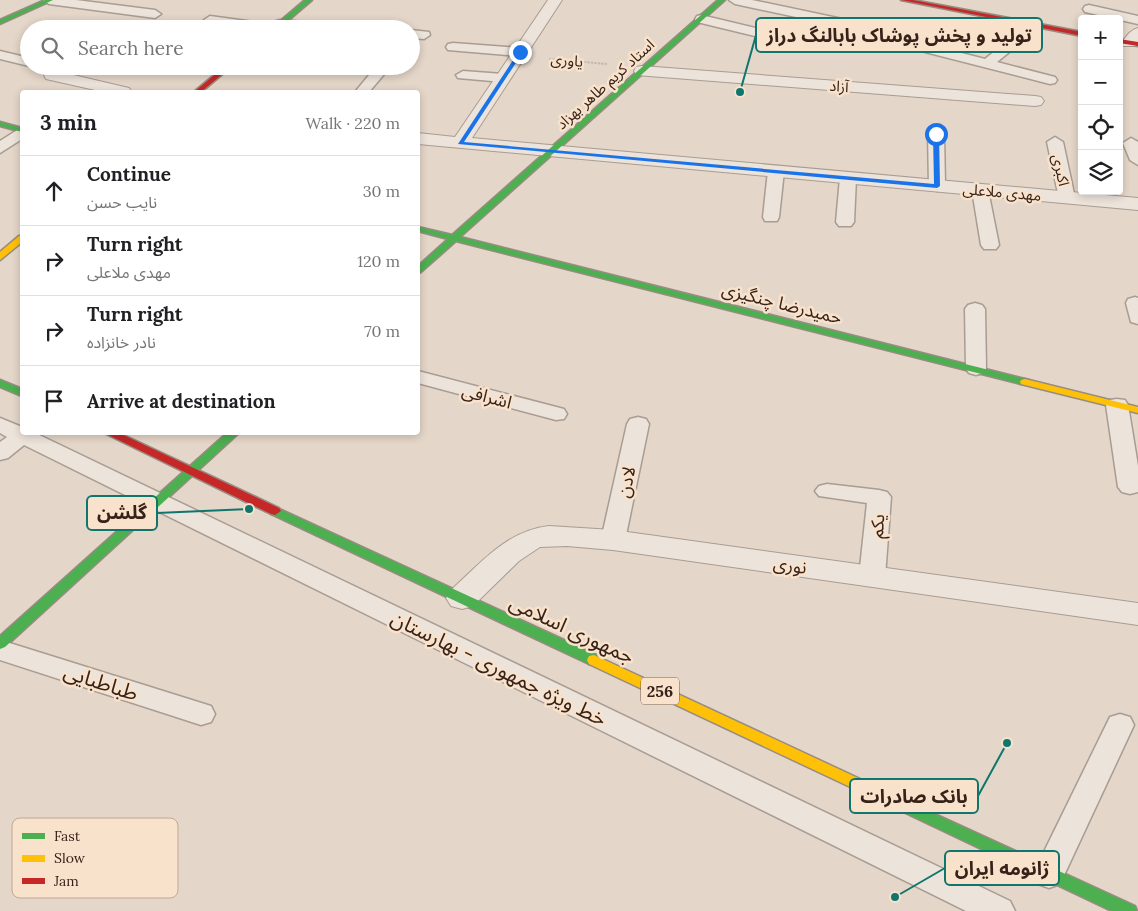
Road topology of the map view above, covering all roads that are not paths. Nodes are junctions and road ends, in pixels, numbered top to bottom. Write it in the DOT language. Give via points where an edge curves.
graph roads {
  1 [pos="49,0"];
  2 [pos="309,0"];
  3 [pos="555,0"];
  4 [pos="722,0"];
  5 [pos="735,0"];
  6 [pos="904,0"];
  7 [pos="924,2"];
  8 [pos="1089,9"];
  9 [pos="155,14"];
  10 [pos="2,19"];
  11 [pos="701,19"];
  12 [pos="285,20"];
  13 [pos="1138,20"];
  14 [pos="1035,25"];
  15 [pos="1078,33"];
  16 [pos="904,36"];
  17 [pos="809,45"];
  18 [pos="453,47"];
  19 [pos="930,49"];
  20 [pos="519,54"];
  21 [pos="0,55"];
  22 [pos="20,60"];
  23 [pos="987,64"];
  24 [pos="644,70"];
  25 [pos="52,75"];
  26 [pos="218,75"];
  27 [pos="370,75"];
  28 [pos="463,75"];
  29 [pos="503,78"];
  30 [pos="1050,80"];
  31 [pos="116,90"];
  32 [pos="200,90"];
  33 [pos="363,90"];
  34 [pos="1035,101"];
  35 [pos="0,124"];
  36 [pos="20,130"];
  37 [pos="20,133"];
  38 [pos="936,134"];
  39 [pos="420,139"];
  40 [pos="1054,142"];
  41 [pos="460,143"];
  42 [pos="1131,143"];
  43 [pos="0,148"];
  44 [pos="552,151"];
  45 [pos="1138,160"];
  46 [pos="776,172"];
  47 [pos="848,178"];
  48 [pos="937,186"];
  49 [pos="980,190"];
  50 [pos="1067,198"];
  51 [pos="1138,204"];
  52 [pos="771,218"];
  53 [pos="845,222"];
  54 [pos="420,230"];
  55 [pos="454,238"];
  56 [pos="20,240"];
  57 [pos="990,245"];
  58 [pos="0,257"];
  59 [pos="420,268"];
  60 [pos="975,309"];
  61 [pos="976,369"];
  62 [pos="420,378"];
  63 [pos="0,383"];
  64 [pos="20,392"];
  65 [pos="1128,407"];
  66 [pos="556,414"];
  67 [pos="638,424"];
  68 [pos="0,425"];
  69 [pos="113,435"];
  70 [pos="232,435"];
  71 [pos="22,436"];
  72 [pos="0,453"];
  73 [pos="191,471"];
  74 [pos="1130,487"];
  75 [pos="827,492"];
  76 [pos="158,501"];
  77 [pos="613,540"];
  78 [pos="872,577"];
  79 [pos="462,598"];
  80 [pos="1138,614"];
  81 [pos="0,644"];
  82 [pos="0,650"];
  83 [pos="201,714"];
  84 [pos="1120,725"];
  85 [pos="1050,874"];
  86 [pos="998,911"];
  87 [pos="1129,911"];
  1 -- 9 [label="lane"];
  1 -- 10 [label="street"];
  2 -- 12 [label="street"];
  3 -- 20 [label="street"];
  4 -- 11 [label="street, استاد کریم طاهر بهزاد"];
  5 -- 16 [label="lane"];
  6 -- 7 [label="street"];
  7 -- 14 [label="street"];
  8 -- 13 [label="lane"];
  11 -- 17 [label="lane"];
  11 -- 24 [label="street, استاد کریم طاهر بهزاد"];
  14 -- 15 [label="street"];
  14 -- 23 [label="lane"];
  18 -- 20 [label="lane"];
  19 -- 23 [label="lane"];
  20 -- 29 [label="street"];
  21 -- 22 [label="lane"];
  23 -- 30 [label="lane"];
  24 -- 34 [label="street, آزاد" via="986,105"];
  24 -- 44 [label="street, استاد کریم طاهر بهزاد"];
  25 -- 31 [label="street"];
  26 -- 32 [label="street"];
  27 -- 33 [label="lane"];
  28 -- 29 [label="lane"];
  29 -- 41 [label="street"];
  35 -- 36 [label="street"];
  37 -- 43 [label="lane"];
  38 -- 48 [label="lane"];
  39 -- 41 [label="street, مهدی ملاعلی"];
  40 -- 50 [label="lane, اکبری"];
  41 -- 44 [label="street, مهدی ملاعلی"];
  42 -- 45 [label="lane"];
  44 -- 46 [label="street, مهدی ملاعلی"];
  44 -- 55 [label="street, استاد کریم طاهر بهزاد"];
  46 -- 47 [label="street, مهدی ملاعلی"];
  46 -- 52 [label="lane"];
  47 -- 48 [label="street, مهدی ملاعلی"];
  47 -- 53 [label="lane"];
  48 -- 49 [label="street, مهدی ملاعلی"];
  49 -- 50 [label="street, مهدی ملاعلی"];
  49 -- 57 [label="lane"];
  50 -- 51 [label="street, مهدی ملاعلی"];
  54 -- 55 [label="street, حمیدرضا چنگیزی"];
  55 -- 59 [label="street, استاد کریم طاهر بهزاد"];
  55 -- 61 [label="street, حمیدرضا چنگیزی"];
  56 -- 58 [label="street"];
  60 -- 61 [label="lane"];
  61 -- 65 [label="street, حمیدرضا چنگیزی"];
  62 -- 66 [label="lane, اشرافی"];
  63 -- 64 [label="street"];
  65 -- 74 [label="lane"];
  67 -- 77 [label="lane, لادن"];
  68 -- 71 [label="lane, خط ویژه جمهوری - بهارستان"];
  69 -- 73 [label="street, جمهوری اسلامی / 256"];
  70 -- 73 [label="street"];
  71 -- 72 [label="lane"];
  71 -- 76 [label="lane, خط ویژه جمهوری - بهارستان"];
  73 -- 76 [label="street"];
  73 -- 79 [label="street, جمهوری اسلامی / 256"];
  75 -- 78 [label="lane, یکم" via="879,498"];
  76 -- 81 [label="street"];
  76 -- 86 [label="lane, خط ویژه جمهوری - بهارستان"];
  77 -- 78 [label="street, نوری"];
  77 -- 79 [label="street, نوری" via="538,538 520,545"];
  78 -- 80 [label="street, نوری"];
  79 -- 85 [label="street, جمهوری اسلامی / 256"];
  82 -- 83 [label="lane, طباطبایی"];
  84 -- 85 [label="lane"];
  85 -- 87 [label="street, جمهوری اسلامی / 256"];
}
